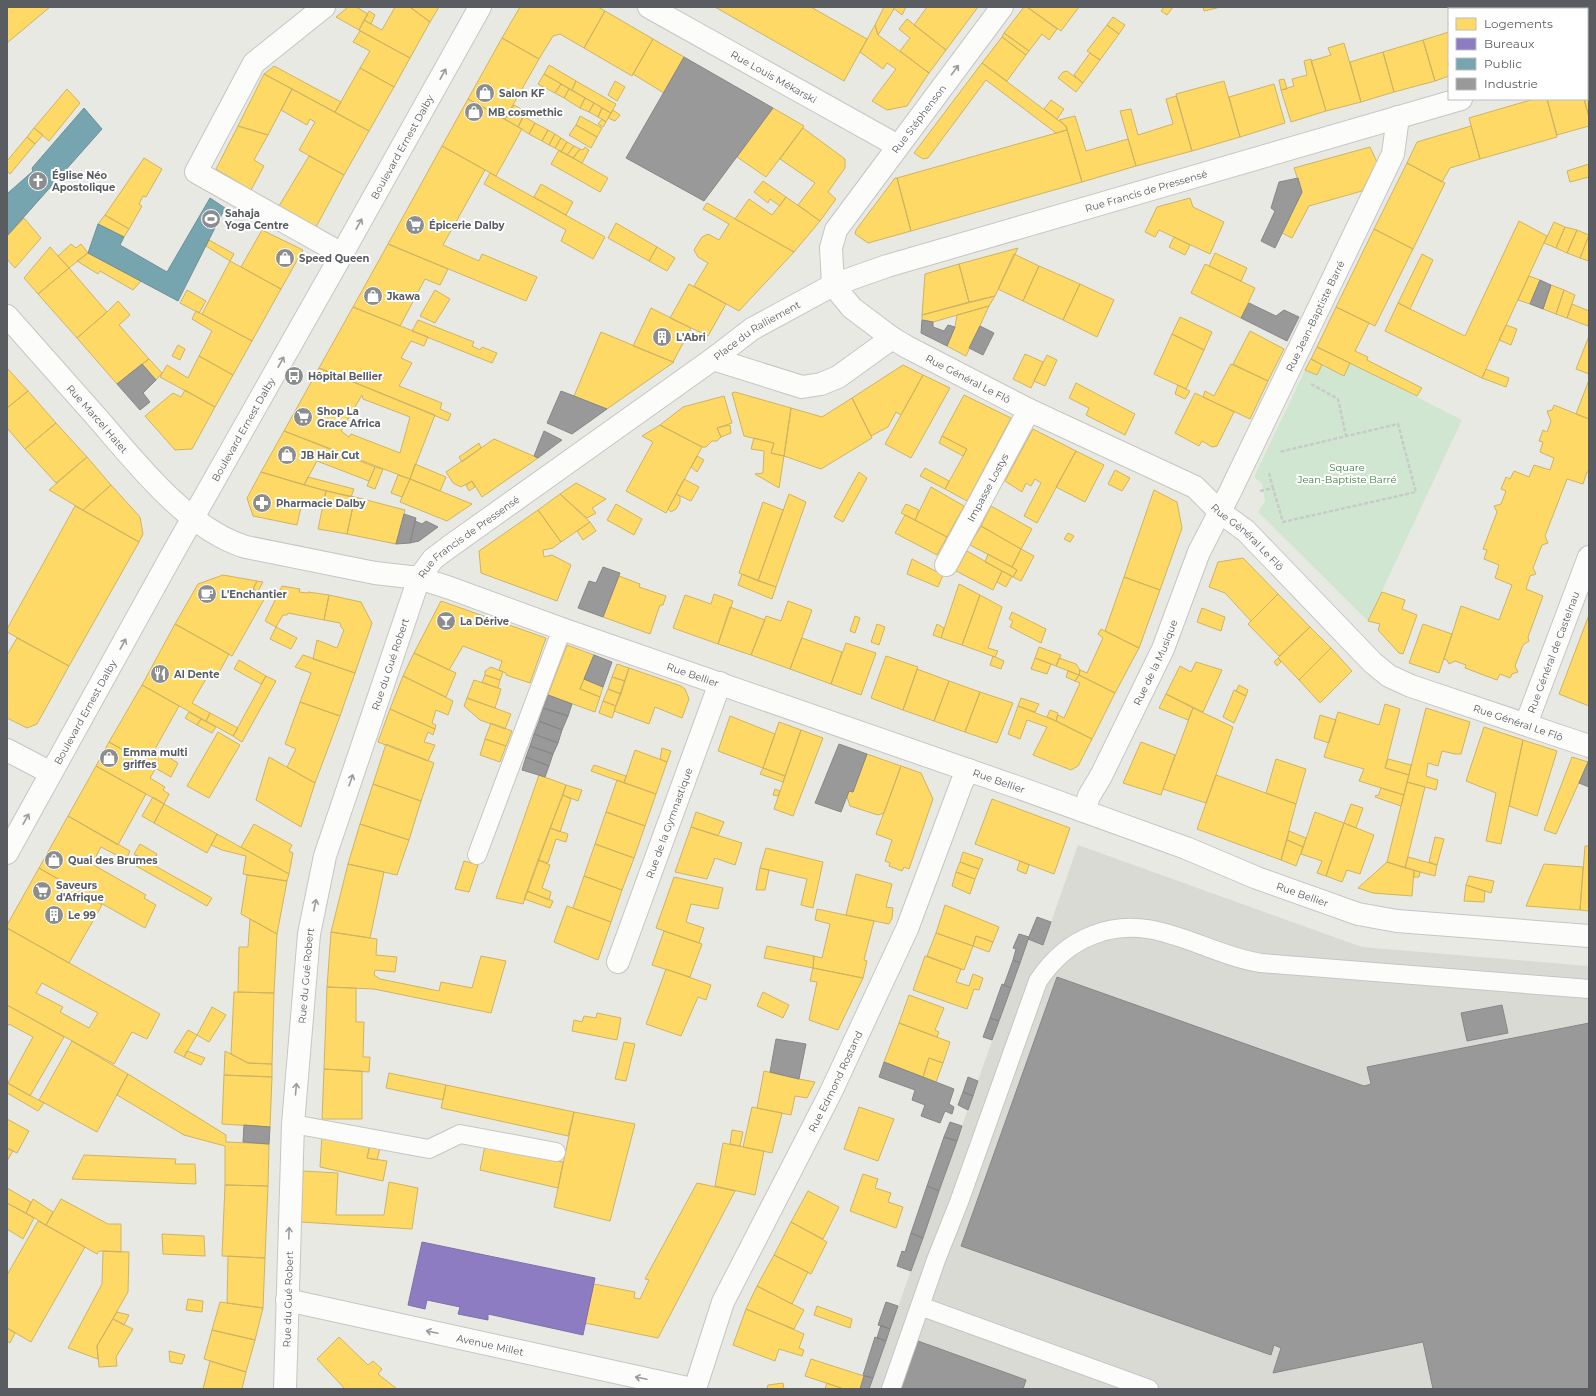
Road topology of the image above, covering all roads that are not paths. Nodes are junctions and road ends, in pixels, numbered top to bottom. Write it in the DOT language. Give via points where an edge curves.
graph roads {
  1 [pos="324,7"];
  2 [pos="480,7"];
  3 [pos="649,7"];
  4 [pos="1002,7"];
  5 [pos="1458,100"];
  6 [pos="1398,117"];
  7 [pos="898,146"];
  8 [pos="342,254"];
  9 [pos="833,285"];
  10 [pos="7,316"];
  11 [pos="892,338"];
  12 [pos="713,359"];
  13 [pos="1029,410"];
  14 [pos="1220,512"];
  15 [pos="193,517"];
  16 [pos="1589,557"];
  17 [pos="946,565"];
  18 [pos="419,578"];
  19 [pos="562,629"];
  20 [pos="720,683"];
  21 [pos="1526,724"];
  22 [pos="1589,746"];
  23 [pos="7,750"];
  24 [pos="969,770"];
  25 [pos="51,773"];
  26 [pos="1084,811"];
  27 [pos="7,853"];
  28 [pos="477,855"];
  29 [pos="1589,936"];
  30 [pos="618,962"];
  31 [pos="1589,989"];
  32 [pos="293,1124"];
  33 [pos="556,1152"];
  34 [pos="287,1300"];
  35 [pos="920,1306"];
  36 [pos="285,1389"];
  37 [pos="694,1389"];
  38 [pos="891,1389"];
  39 [pos="1149,1389"];
  1 -- 8 [label="street" via="254,63 196,172"];
  8 -- 2 [label="street, Boulevard Ernest Dalby, one-way"];
  3 -- 7 [label="street, Rue Louis Mékarski"];
  7 -- 4 [label="street, Rue Stéphenson, one-way"];
  5 -- 6 [label="street, Rue Francis de Pressensé"];
  6 -- 9 [label="street, Rue Francis de Pressensé" via="887,266"];
  6 -- 14 [label="street, Rue Jean-Baptiste Barré" via="1394,154"];
  7 -- 9 [label="street, Rue Stéphenson" via="836,230 831,248"];
  15 -- 8 [label="street, Boulevard Ernest Dalby, one-way"];
  9 -- 11 [label="street" via="852,308"];
  9 -- 12 [label="street, Place du Ralliement" via="752,329"];
  10 -- 15 [label="street, Rue Marcel Hatet" via="151,480"];
  11 -- 12 [label="street, Place du Ralliement" via="838,377 821,384 802,387"];
  11 -- 13 [label="street, Rue Général Le Flô"];
  12 -- 18 [label="street, Rue Francis de Pressensé" via="449,547 433,559"];
  13 -- 14 [label="street, Rue Général Le Flô" via="1195,487"];
  13 -- 17 [label="street, Impasse Lostys"];
  14 -- 21 [label="street, Rue Général Le Flô" via="1246,531 1372,663 1389,676 1411,686"];
  14 -- 26 [label="street, Rue de la Musique" via="1199,552 1163,649 1089,796"];
  15 -- 18 [label="street, Rue Francis de Pressensé" via="231,542 246,547 375,573"];
  25 -- 15 [label="street, Boulevard Ernest Dalby, one-way"];
  16 -- 21 [label="street, Rue Général de Castelnau"];
  18 -- 19 [label="street, Rue Bellier"];
  32 -- 18 [label="street, Rue du Gué Robert, one-way" via="309,934 325,856"];
  19 -- 20 [label="street, Rue Bellier"];
  19 -- 28 [label="lane"];
  20 -- 24 [label="street, Rue Bellier"];
  20 -- 30 [label="street, Rue de la Gymnastique"];
  21 -- 22 [label="street, Rue Général Le Flô"];
  23 -- 25 [label="street"];
  24 -- 26 [label="street, Rue Bellier"];
  24 -- 37 [label="street, Rue Edmond Rostand" via="962,782 907,929 830,1094 723,1302"];
  27 -- 25 [label="street, Boulevard Ernest Dalby, one-way"];
  26 -- 29 [label="street, Rue Bellier" via="1186,848 1256,878 1358,914 1397,921"];
  31 -- 35 [label="lane" via="1261,963 1234,957 1141,927 1114,928 1085,938 1062,952 1038,981"];
  32 -- 33 [label="lane" via="429,1149 460,1134"];
  34 -- 32 [label="street, Rue du Gué Robert, one-way"];
  34 -- 36 [label="street, Rue du Gué Robert"];
  37 -- 34 [label="street, Avenue Millet, one-way"];
  35 -- 38 [label="lane"];
  35 -- 39 [label="lane"];
}
